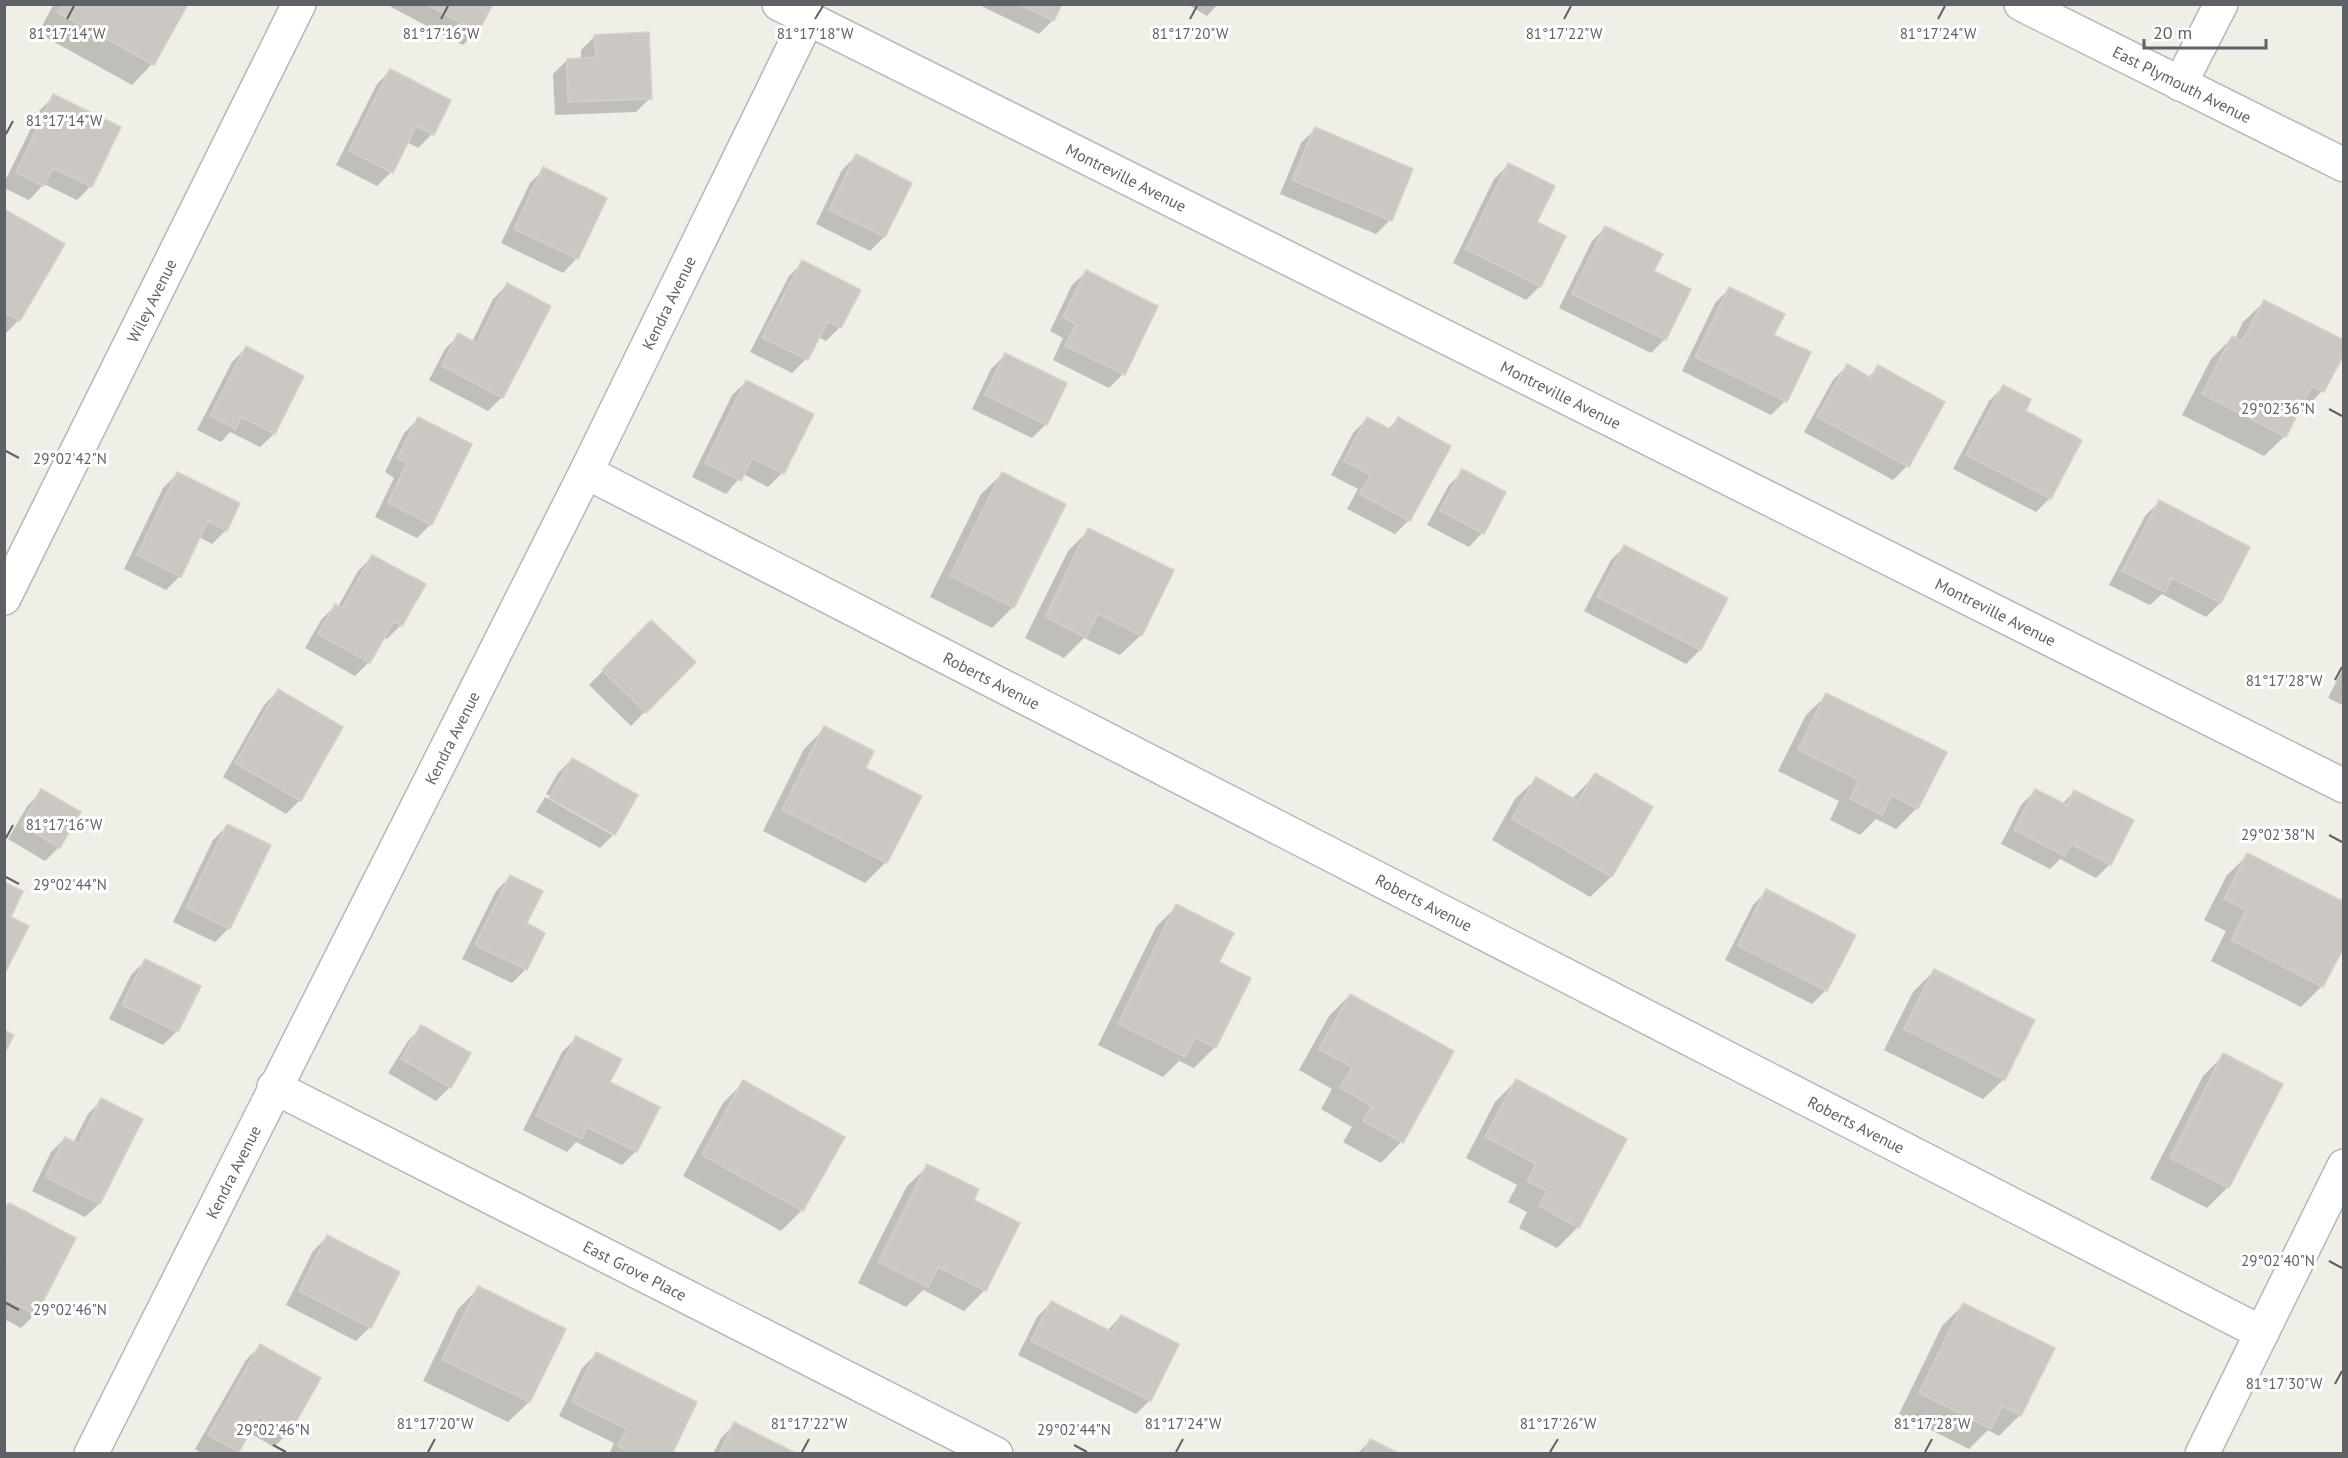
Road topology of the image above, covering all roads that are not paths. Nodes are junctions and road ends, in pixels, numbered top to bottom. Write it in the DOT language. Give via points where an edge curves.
graph roads {
  1 [pos="299,4"];
  2 [pos="779,4"];
  3 [pos="2021,4"];
  4 [pos="2221,4"];
  5 [pos="807,20"];
  6 [pos="2180,84"];
  7 [pos="2343,165"];
  8 [pos="586,472"];
  9 [pos="4,598"];
  10 [pos="2343,786"];
  11 [pos="274,1087"];
  12 [pos="2343,1166"];
  13 [pos="2262,1333"];
  14 [pos="91,1454"];
  15 [pos="996,1454"];
  16 [pos="2202,1454"];
  1 -- 9 [label="street, Wiley Avenue"];
  2 -- 5 [label="street, Montreville Avenue"];
  3 -- 6 [label="street, East Plymouth Avenue"];
  4 -- 6 [label="street"];
  5 -- 8 [label="street, Kendra Avenue"];
  5 -- 10 [label="street, Montreville Avenue"];
  6 -- 7 [label="street, East Plymouth Avenue"];
  8 -- 11 [label="street, Kendra Avenue"];
  8 -- 13 [label="street, Roberts Avenue"];
  11 -- 14 [label="street, Kendra Avenue"];
  11 -- 15 [label="street, East Grove Place"];
  12 -- 13 [label="street"];
  13 -- 16 [label="street"];
}
